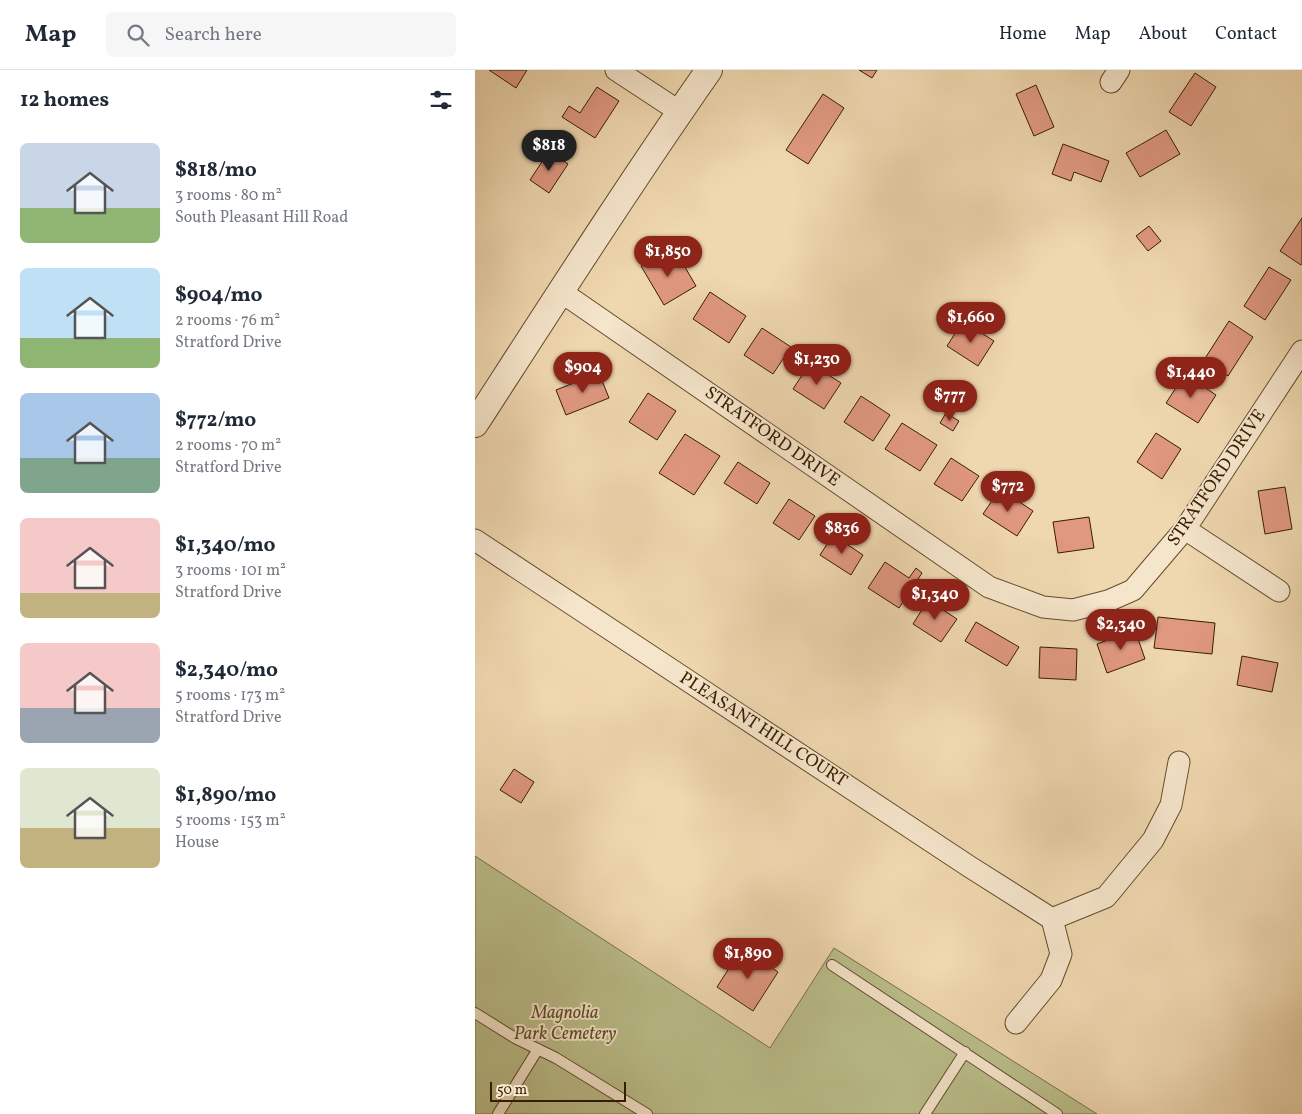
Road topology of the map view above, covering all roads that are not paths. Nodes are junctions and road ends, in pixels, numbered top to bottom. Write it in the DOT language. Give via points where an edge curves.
graph roads {
  1 [pos="616,70"];
  2 [pos="709,70"];
  3 [pos="680,112"];
  4 [pos="560,291"];
  5 [pos="1302,351"];
  6 [pos="475,424"];
  7 [pos="1185,529"];
  8 [pos="475,540"];
  9 [pos="1279,591"];
  10 [pos="1179,762"];
  11 [pos="1053,919"];
  12 [pos="832,965"];
  13 [pos="475,1013"];
  14 [pos="1016,1023"];
  15 [pos="538,1049"];
  16 [pos="965,1052"];
  17 [pos="498,1114"];
  18 [pos="647,1114"];
  19 [pos="925,1114"];
  20 [pos="1057,1114"];
  1 -- 3 [label="street"];
  2 -- 3 [label="street"];
  3 -- 4 [label="street"];
  4 -- 6 [label="street"];
  4 -- 7 [label="street, STRATFORD DRIVE" via="989,587 1043,607 1073,610 1108,601 1133,590"];
  5 -- 7 [label="street, STRATFORD DRIVE"];
  7 -- 9 [label="street"];
  8 -- 11 [label="street, PLEASANT HILL COURT"];
  10 -- 11 [label="street" via="1171,805 1153,840 1106,896"];
  11 -- 14 [label="street" via="1061,954 1055,972"];
  12 -- 16 [label="lane"];
  13 -- 15 [label="lane"];
  15 -- 17 [label="lane"];
  15 -- 18 [label="lane"];
  16 -- 19 [label="lane"];
  16 -- 20 [label="lane"];
}
